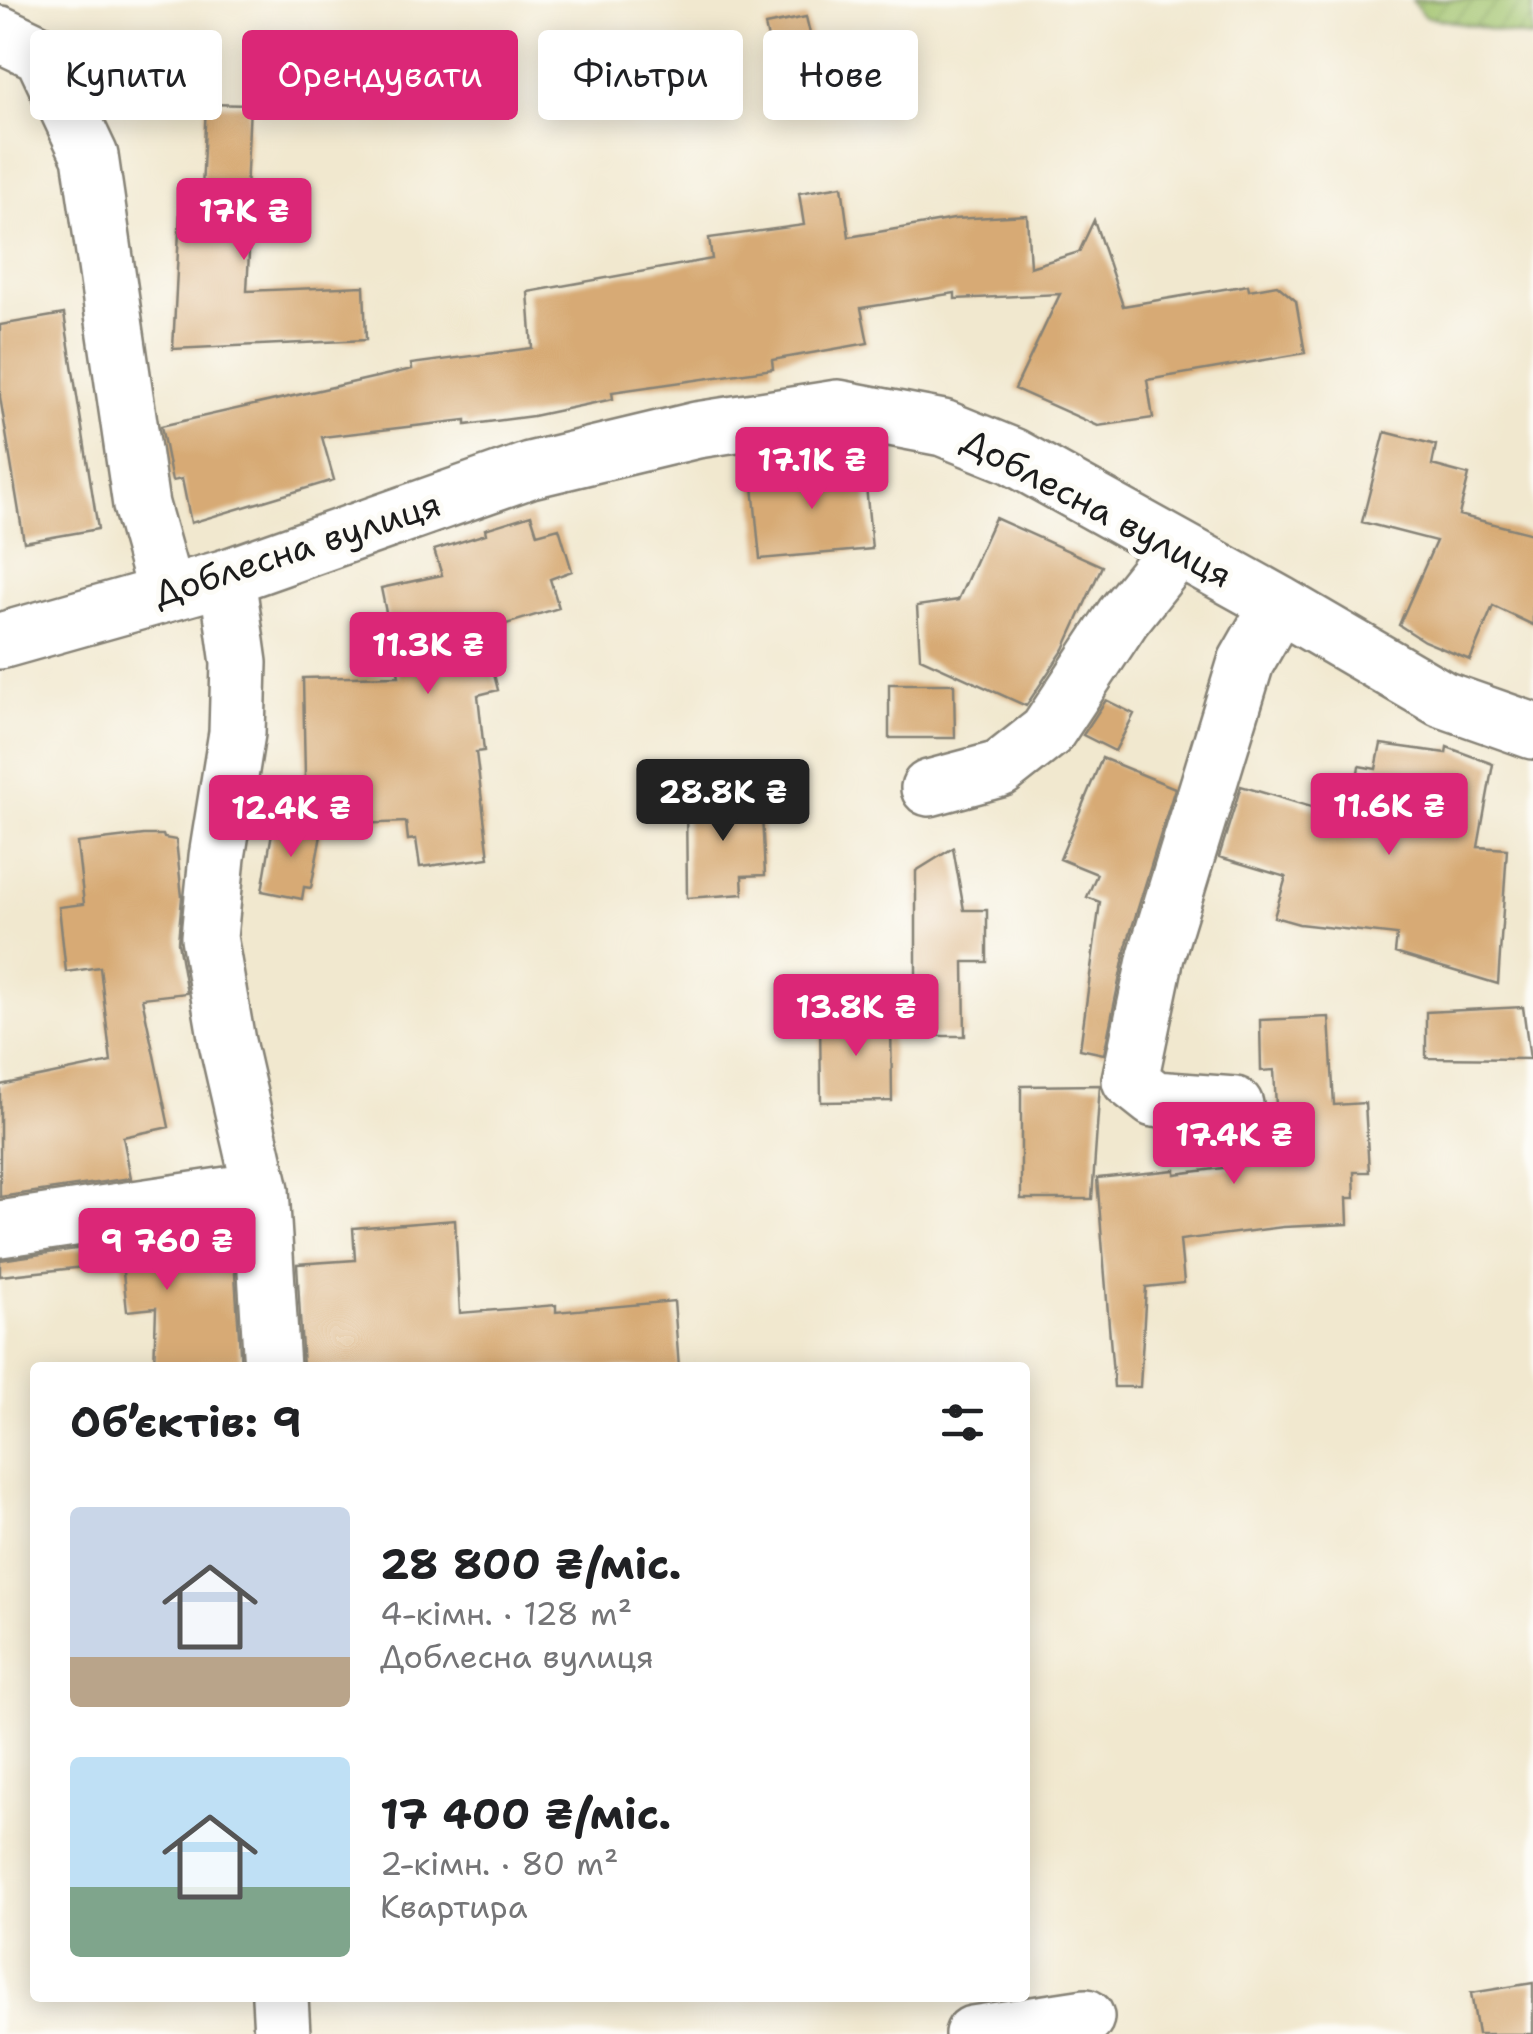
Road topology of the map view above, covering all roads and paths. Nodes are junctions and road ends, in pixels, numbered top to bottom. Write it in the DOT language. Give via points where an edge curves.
graph roads {
  1 [pos="0,34"];
  2 [pos="1178,548"];
  3 [pos="227,577"];
  4 [pos="166,594"];
  5 [pos="1279,604"];
  6 [pos="0,641"];
  7 [pos="1533,731"];
  8 [pos="929,788"];
  9 [pos="1235,1105"];
  10 [pos="261,1190"];
  11 [pos="0,1229"];
  12 [pos="272,1362"];
  13 [pos="280,2002"];
  14 [pos="1086,2017"];
  15 [pos="282,2034"];
  16 [pos="973,2034"];
  1 -- 4 [label="street" via="42,54 90,156 141,505"];
  2 -- 3 [label="street, Доблесна вулиця" via="1012,456 943,428 838,408 697,430 530,470"];
  2 -- 5 [label="street, Доблесна вулиця"];
  2 -- 8 [label="street" via="1123,616 1047,732 1000,769"];
  3 -- 4 [label="street, Доблесна вулиця"];
  3 -- 10 [label="street" via="239,662 237,733 209,937"];
  4 -- 6 [label="street, Доблесна вулиця"];
  5 -- 7 [label="street, Доблесна вулиця" via="1442,699"];
  5 -- 9 [label="street" via="1240,680 1156,956 1130,1080 1154,1099"];
  10 -- 11 [label="street"];
  10 -- 12 [label="street"];
  13 -- 15 [label="street"];
  14 -- 16 [label="street"];
}
